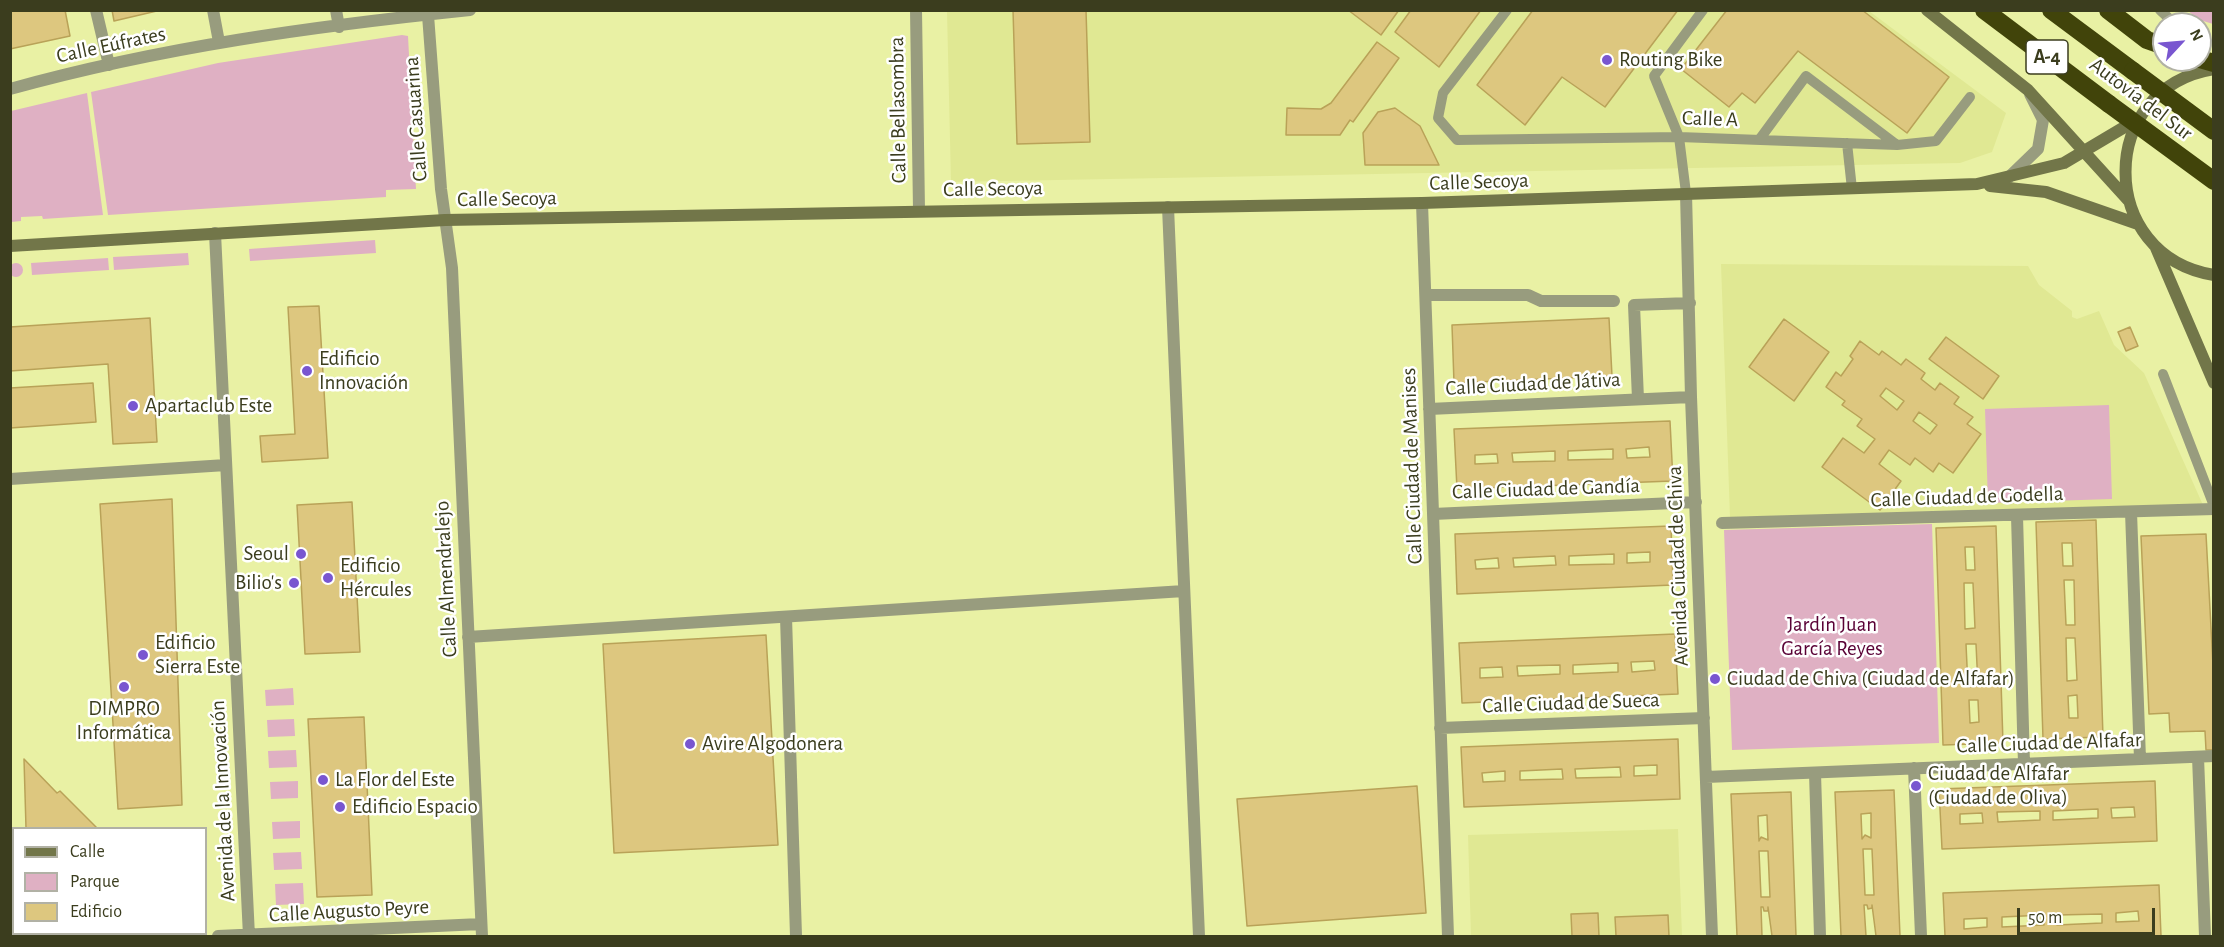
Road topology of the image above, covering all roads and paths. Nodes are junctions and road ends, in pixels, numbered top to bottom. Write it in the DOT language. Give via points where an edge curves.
graph roads {
  1 [pos="96,10"];
  2 [pos="213,10"];
  3 [pos="336,10"];
  4 [pos="470,10"];
  5 [pos="916,10"];
  6 [pos="1507,10"];
  7 [pos="1703,10"];
  8 [pos="1927,10"];
  9 [pos="1984,10"];
  10 [pos="2051,10"];
  11 [pos="2108,10"];
  12 [pos="464,11"];
  13 [pos="428,15"];
  14 [pos="339,27"];
  15 [pos="219,42"];
  16 [pos="2152,42"];
  17 [pos="109,64"];
  18 [pos="2214,69"];
  19 [pos="10,88"];
  20 [pos="2028,90"];
  21 [pos="1970,97"];
  22 [pos="2139,118"];
  23 [pos="2214,131"];
  24 [pos="1679,137"];
  25 [pos="1759,140"];
  26 [pos="1847,143"];
  27 [pos="1897,145"];
  28 [pos="2083,151"];
  29 [pos="2007,179"];
  30 [pos="2214,182"];
  31 [pos="1977,184"];
  32 [pos="1852,189"];
  33 [pos="1686,193"];
  34 [pos="2128,201"];
  35 [pos="1422,203"];
  36 [pos="1167,207"];
  37 [pos="919,210"];
  38 [pos="445,219"];
  39 [pos="2138,224"];
  40 [pos="215,233"];
  41 [pos="10,246"];
  42 [pos="2156,247"];
  43 [pos="2214,274"];
  44 [pos="1427,295"];
  45 [pos="1614,301"];
  46 [pos="1689,303"];
  47 [pos="2163,374"];
  48 [pos="2214,383"];
  49 [pos="1691,397"];
  50 [pos="1638,399"];
  51 [pos="1429,409"];
  52 [pos="226,465"];
  53 [pos="10,479"];
  54 [pos="1696,502"];
  55 [pos="2214,507"];
  56 [pos="2131,512"];
  57 [pos="1433,514"];
  58 [pos="2017,516"];
  59 [pos="1722,523"];
  60 [pos="1184,591"];
  61 [pos="786,617"];
  62 [pos="468,637"];
  63 [pos="1704,718"];
  64 [pos="1440,728"];
  65 [pos="2214,756"];
  66 [pos="2198,757"];
  67 [pos="2140,759"];
  68 [pos="2024,764"];
  69 [pos="1914,768"];
  70 [pos="1815,773"];
  71 [pos="1706,777"];
  72 [pos="10,863"];
  73 [pos="12,885"];
  74 [pos="482,930"];
  75 [pos="218,936"];
  76 [pos="249,936"];
  77 [pos="796,936"];
  78 [pos="1198,936"];
  79 [pos="1448,936"];
  80 [pos="1712,936"];
  81 [pos="1820,936"];
  82 [pos="1921,936"];
  83 [pos="2205,936"];
  1 -- 17 [label="street"];
  2 -- 15 [label="street"];
  3 -- 14 [label="street"];
  4 -- 12 [label="street, Calle Eúfrates"];
  5 -- 37 [label="street, Calle Bellasombra"];
  6 -- 24 [label="lane, Calle A" via="1443,93 1438,118 1457,140"];
  7 -- 24 [label="lane" via="1654,76"];
  8 -- 20 [label="main road"];
  9 -- 30 [label="highway, Autovía del Sur / A-4, bridge"];
  10 -- 23 [label="highway, Autovía del Sur / A-4, bridge"];
  11 -- 16 [label="highway"];
  12 -- 13 [label="street, Calle Eúfrates"];
  13 -- 14 [label="street, Calle Eúfrates"];
  13 -- 38 [label="street, Calle Casuarina"];
  14 -- 15 [label="street, Calle Eúfrates"];
  15 -- 17 [label="street, Calle Eúfrates"];
  17 -- 19 [label="street, Calle Eúfrates"];
  18 -- 22 [label="main road" via="2173,84"];
  20 -- 28 [label="main road"];
  20 -- 29 [label="street" via="2043,120 2038,149"];
  21 -- 27 [label="lane, Calle A" via="1936,141"];
  22 -- 28 [label="main road"];
  22 -- 34 [label="main road" via="2125,158"];
  24 -- 25 [label="lane, Calle A"];
  24 -- 33 [label="lane"];
  25 -- 26 [label="lane, Calle A"];
  25 -- 27 [label="lane" via="1806,76"];
  26 -- 27 [label="lane, Calle A"];
  26 -- 32 [label="lane"];
  28 -- 29 [label="main road" via="2064,163"];
  28 -- 34 [label="main road"];
  29 -- 31 [label="main road"];
  31 -- 32 [label="main road, Calle Secoya"];
  31 -- 39 [label="main road" via="2046,192"];
  32 -- 33 [label="main road, Calle Secoya"];
  33 -- 35 [label="main road, Calle Secoya"];
  33 -- 46 [label="street, Avenida Ciudad de Chiva"];
  34 -- 39 [label="main road"];
  35 -- 36 [label="main road, Calle Secoya"];
  35 -- 44 [label="street, Calle Ciudad de Manises"];
  36 -- 37 [label="main road, Calle Secoya"];
  36 -- 60 [label="street"];
  37 -- 38 [label="main road, Calle Secoya"];
  38 -- 40 [label="main road, Calle Secoya"];
  38 -- 62 [label="street, Calle Almendralejo" via="452,268"];
  39 -- 42 [label="main road"];
  40 -- 41 [label="main road, Calle Secoya"];
  40 -- 52 [label="street, Avenida de la Innovación"];
  42 -- 43 [label="main road" via="2186,267"];
  42 -- 48 [label="main road"];
  44 -- 45 [label="street" via="1528,295 1541,301"];
  44 -- 51 [label="street, Calle Ciudad de Manises"];
  46 -- 49 [label="street, Avenida Ciudad de Chiva"];
  46 -- 50 [label="street, Calle Ciudad de Játiva" via="1634,305"];
  47 -- 55 [label="lane"];
  49 -- 50 [label="street, Calle Ciudad de Játiva"];
  49 -- 54 [label="street, Avenida Ciudad de Chiva"];
  50 -- 51 [label="street, Calle Ciudad de Játiva"];
  51 -- 57 [label="street, Calle Ciudad de Manises"];
  52 -- 53 [label="street"];
  52 -- 76 [label="street, Avenida de la Innovación"];
  54 -- 57 [label="street, Calle Ciudad de Gandía"];
  54 -- 63 [label="street, Avenida Ciudad de Chiva"];
  55 -- 56 [label="street, Calle Ciudad de Godella"];
  56 -- 58 [label="street, Calle Ciudad de Godella"];
  56 -- 67 [label="street"];
  57 -- 64 [label="street, Calle Ciudad de Manises"];
  58 -- 59 [label="street, Calle Ciudad de Godella"];
  58 -- 68 [label="street"];
  60 -- 61 [label="street"];
  60 -- 78 [label="street"];
  61 -- 62 [label="street"];
  61 -- 77 [label="street"];
  62 -- 74 [label="street, Calle Almendralejo"];
  63 -- 64 [label="street, Calle Ciudad de Sueca"];
  63 -- 71 [label="street, Avenida Ciudad de Chiva"];
  64 -- 79 [label="street, Calle Ciudad de Manises"];
  65 -- 66 [label="street, Calle Ciudad de Alfafar"];
  66 -- 67 [label="street, Calle Ciudad de Alfafar"];
  66 -- 83 [label="street"];
  67 -- 68 [label="street, Calle Ciudad de Alfafar"];
  68 -- 69 [label="street, Calle Ciudad de Alfafar"];
  69 -- 70 [label="street, Calle Ciudad de Alfafar"];
  69 -- 82 [label="street"];
  70 -- 71 [label="street, Calle Ciudad de Alfafar"];
  70 -- 81 [label="street"];
  71 -- 80 [label="street, Avenida Ciudad de Chiva"];
  72 -- 73 [label="street"];
  74 -- 76 [label="street, Calle Augusto Peyre"];
  75 -- 76 [label="street, Calle Augusto Peyre"];
}
